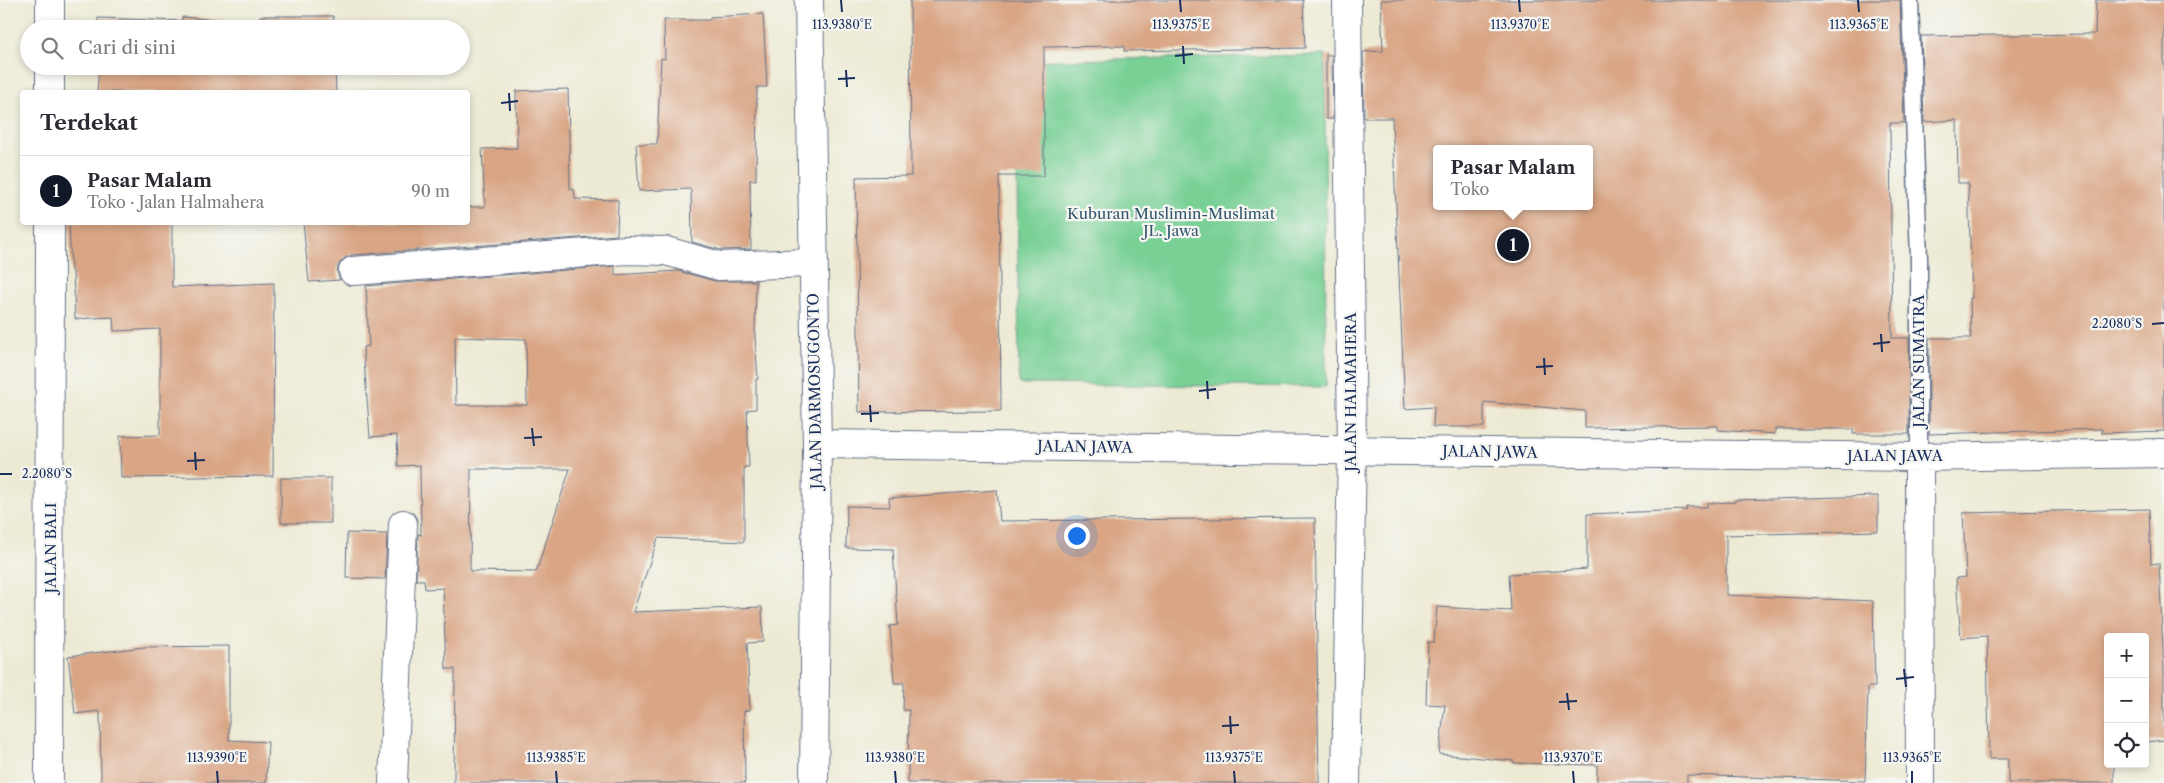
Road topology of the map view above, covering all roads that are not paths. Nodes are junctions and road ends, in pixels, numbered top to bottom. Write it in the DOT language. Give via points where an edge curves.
graph roads {
  1 [pos="50,0"];
  2 [pos="808,0"];
  3 [pos="1347,0"];
  4 [pos="1910,0"];
  5 [pos="50,20"];
  6 [pos="50,75"];
  7 [pos="50,90"];
  8 [pos="50,225"];
  9 [pos="813,263"];
  10 [pos="353,271"];
  11 [pos="817,444"];
  12 [pos="1352,450"];
  13 [pos="2164,453"];
  14 [pos="1919,457"];
  15 [pos="403,524"];
  16 [pos="49,783"];
  17 [pos="393,783"];
  18 [pos="814,783"];
  19 [pos="1346,783"];
  20 [pos="1920,783"];
  1 -- 5 [label="street"];
  2 -- 9 [label="street, JALAN DARMOSUGONTO"];
  3 -- 12 [label="street, JALAN HALMAHERA"];
  4 -- 14 [label="lane, JALAN SUMATRA" via="1919,260"];
  6 -- 7 [label="street"];
  8 -- 16 [label="street, JALAN BALI"];
  9 -- 10 [label="street" via="719,266 666,252 626,250"];
  9 -- 11 [label="street, JALAN DARMOSUGONTO"];
  11 -- 12 [label="street, JALAN JAWA"];
  11 -- 18 [label="street, JALAN DARMOSUGONTO"];
  12 -- 14 [label="street, JALAN JAWA"];
  12 -- 19 [label="street, JALAN HALMAHERA"];
  13 -- 14 [label="street, JALAN JAWA"];
  14 -- 20 [label="street, JALAN SUMATRA"];
  15 -- 17 [label="street"];
}
